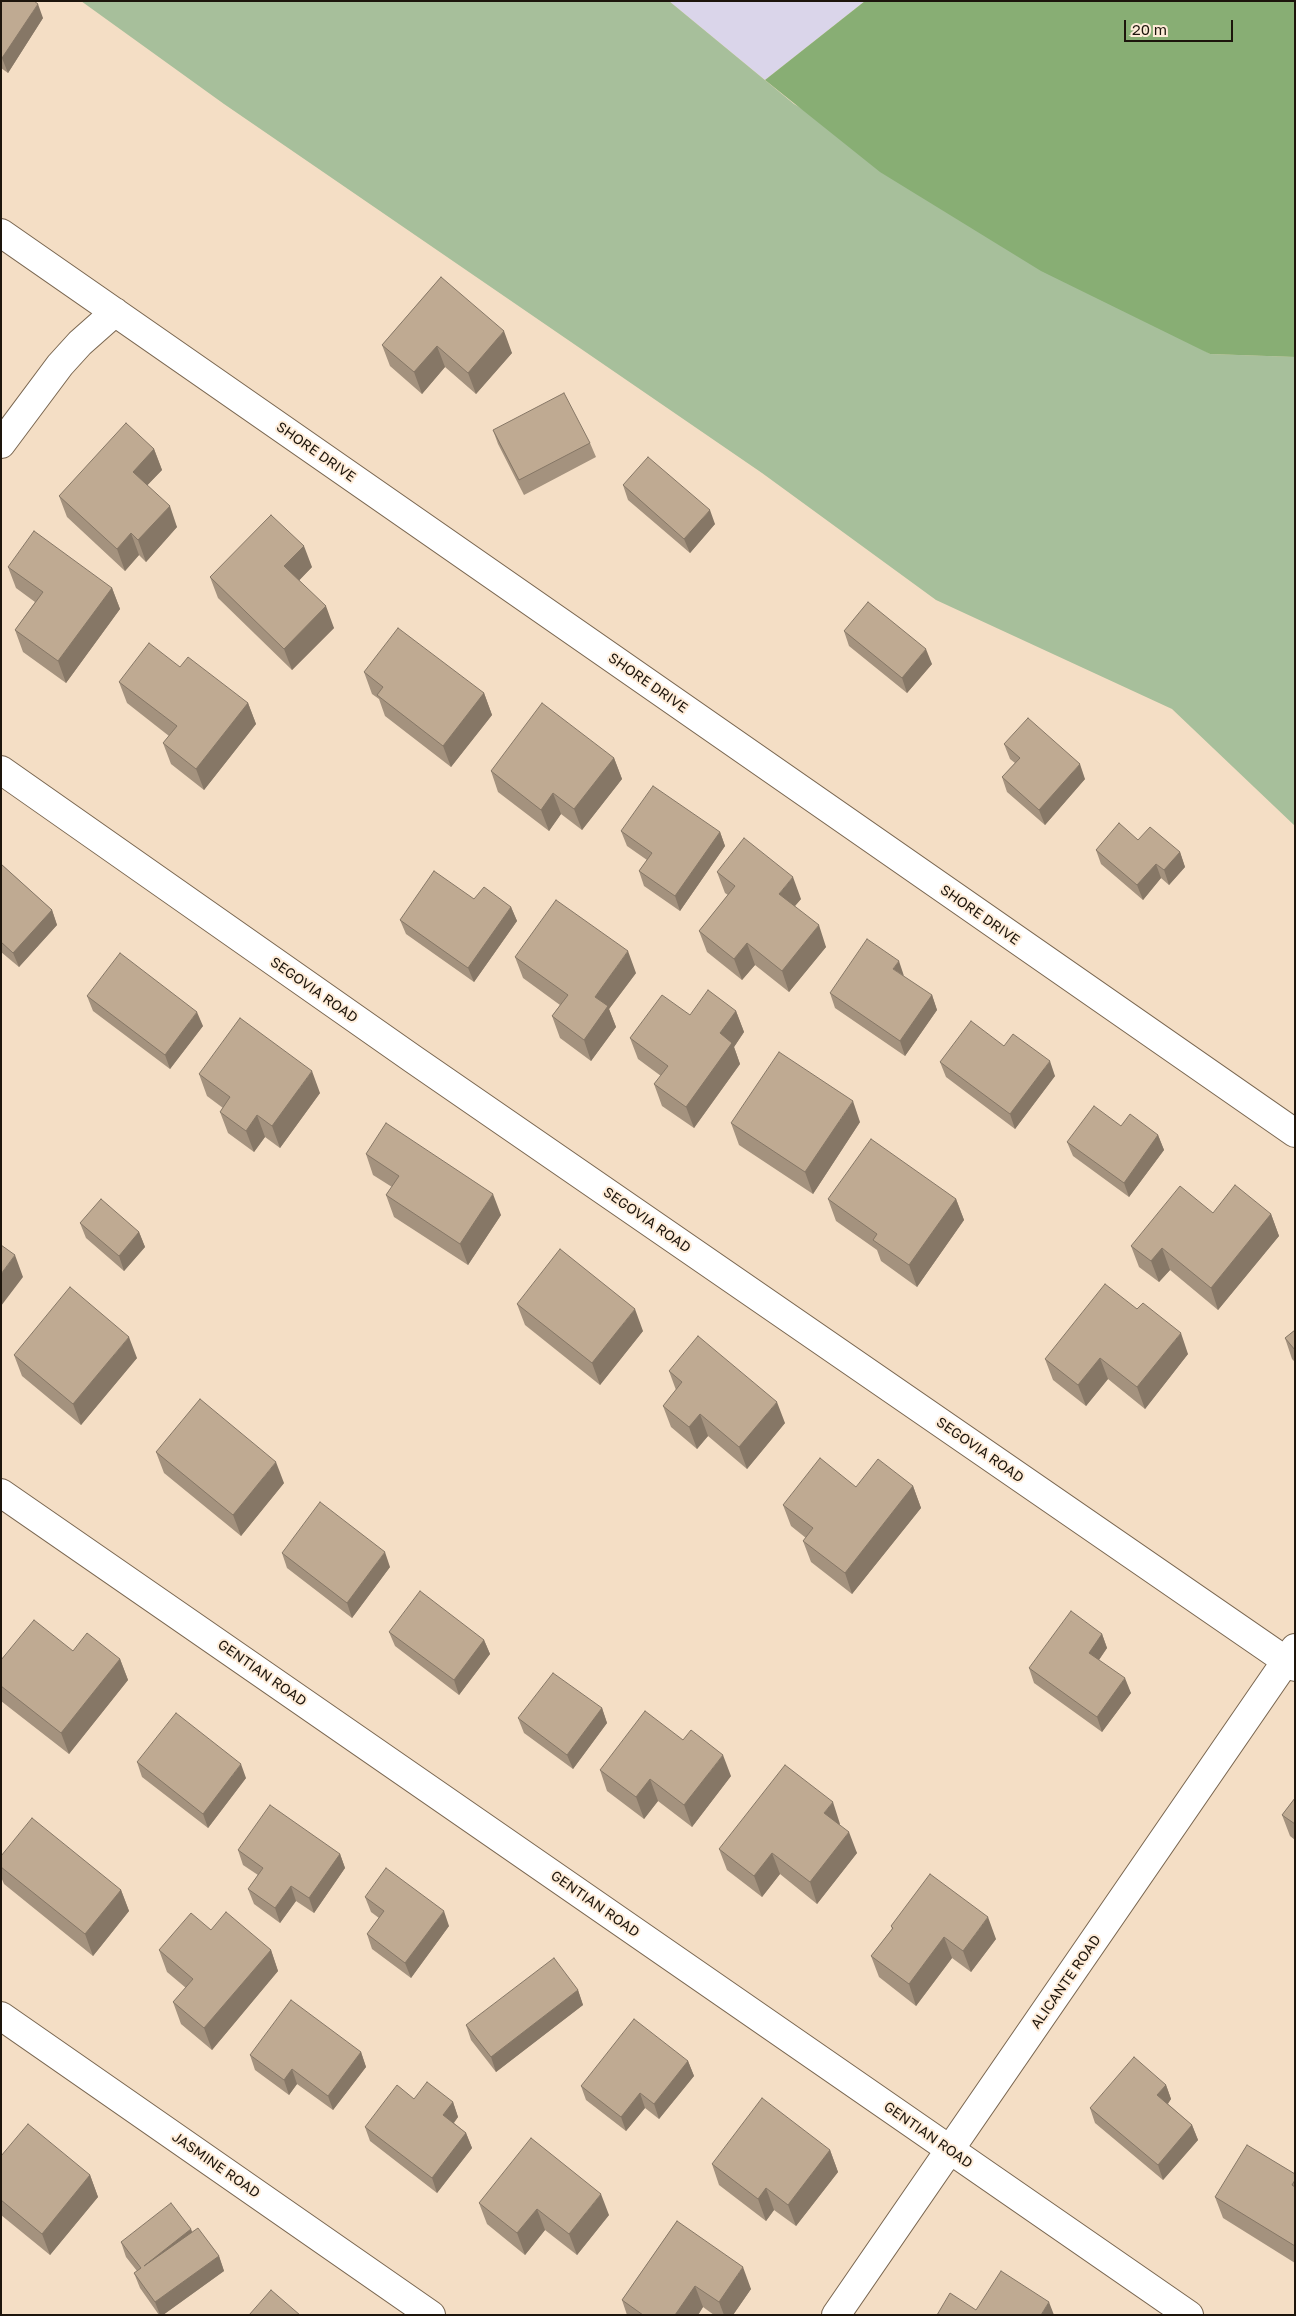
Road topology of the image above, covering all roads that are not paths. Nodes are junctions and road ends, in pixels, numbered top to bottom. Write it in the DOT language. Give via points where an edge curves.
graph roads {
  1 [pos="1,233"];
  2 [pos="114,312"];
  3 [pos="1,444"];
  4 [pos="1,770"];
  5 [pos="1295,1134"];
  6 [pos="1,1493"];
  7 [pos="1292,1659"];
  8 [pos="1,2016"];
  9 [pos="949,2150"];
  10 [pos="431,2315"];
  11 [pos="836,2315"];
  12 [pos="1188,2315"];
  1 -- 2 [label="street, SHORE DRIVE"];
  2 -- 3 [label="street" via="60,365"];
  2 -- 5 [label="street, SHORE DRIVE"];
  4 -- 7 [label="street, SEGOVIA ROAD" via="413,1059"];
  6 -- 9 [label="street, GENTIAN ROAD"];
  7 -- 9 [label="street, ALICANTE ROAD"];
  8 -- 10 [label="street, JASMINE ROAD"];
  9 -- 11 [label="street, ALICANTE ROAD"];
  9 -- 12 [label="street, GENTIAN ROAD"];
}
